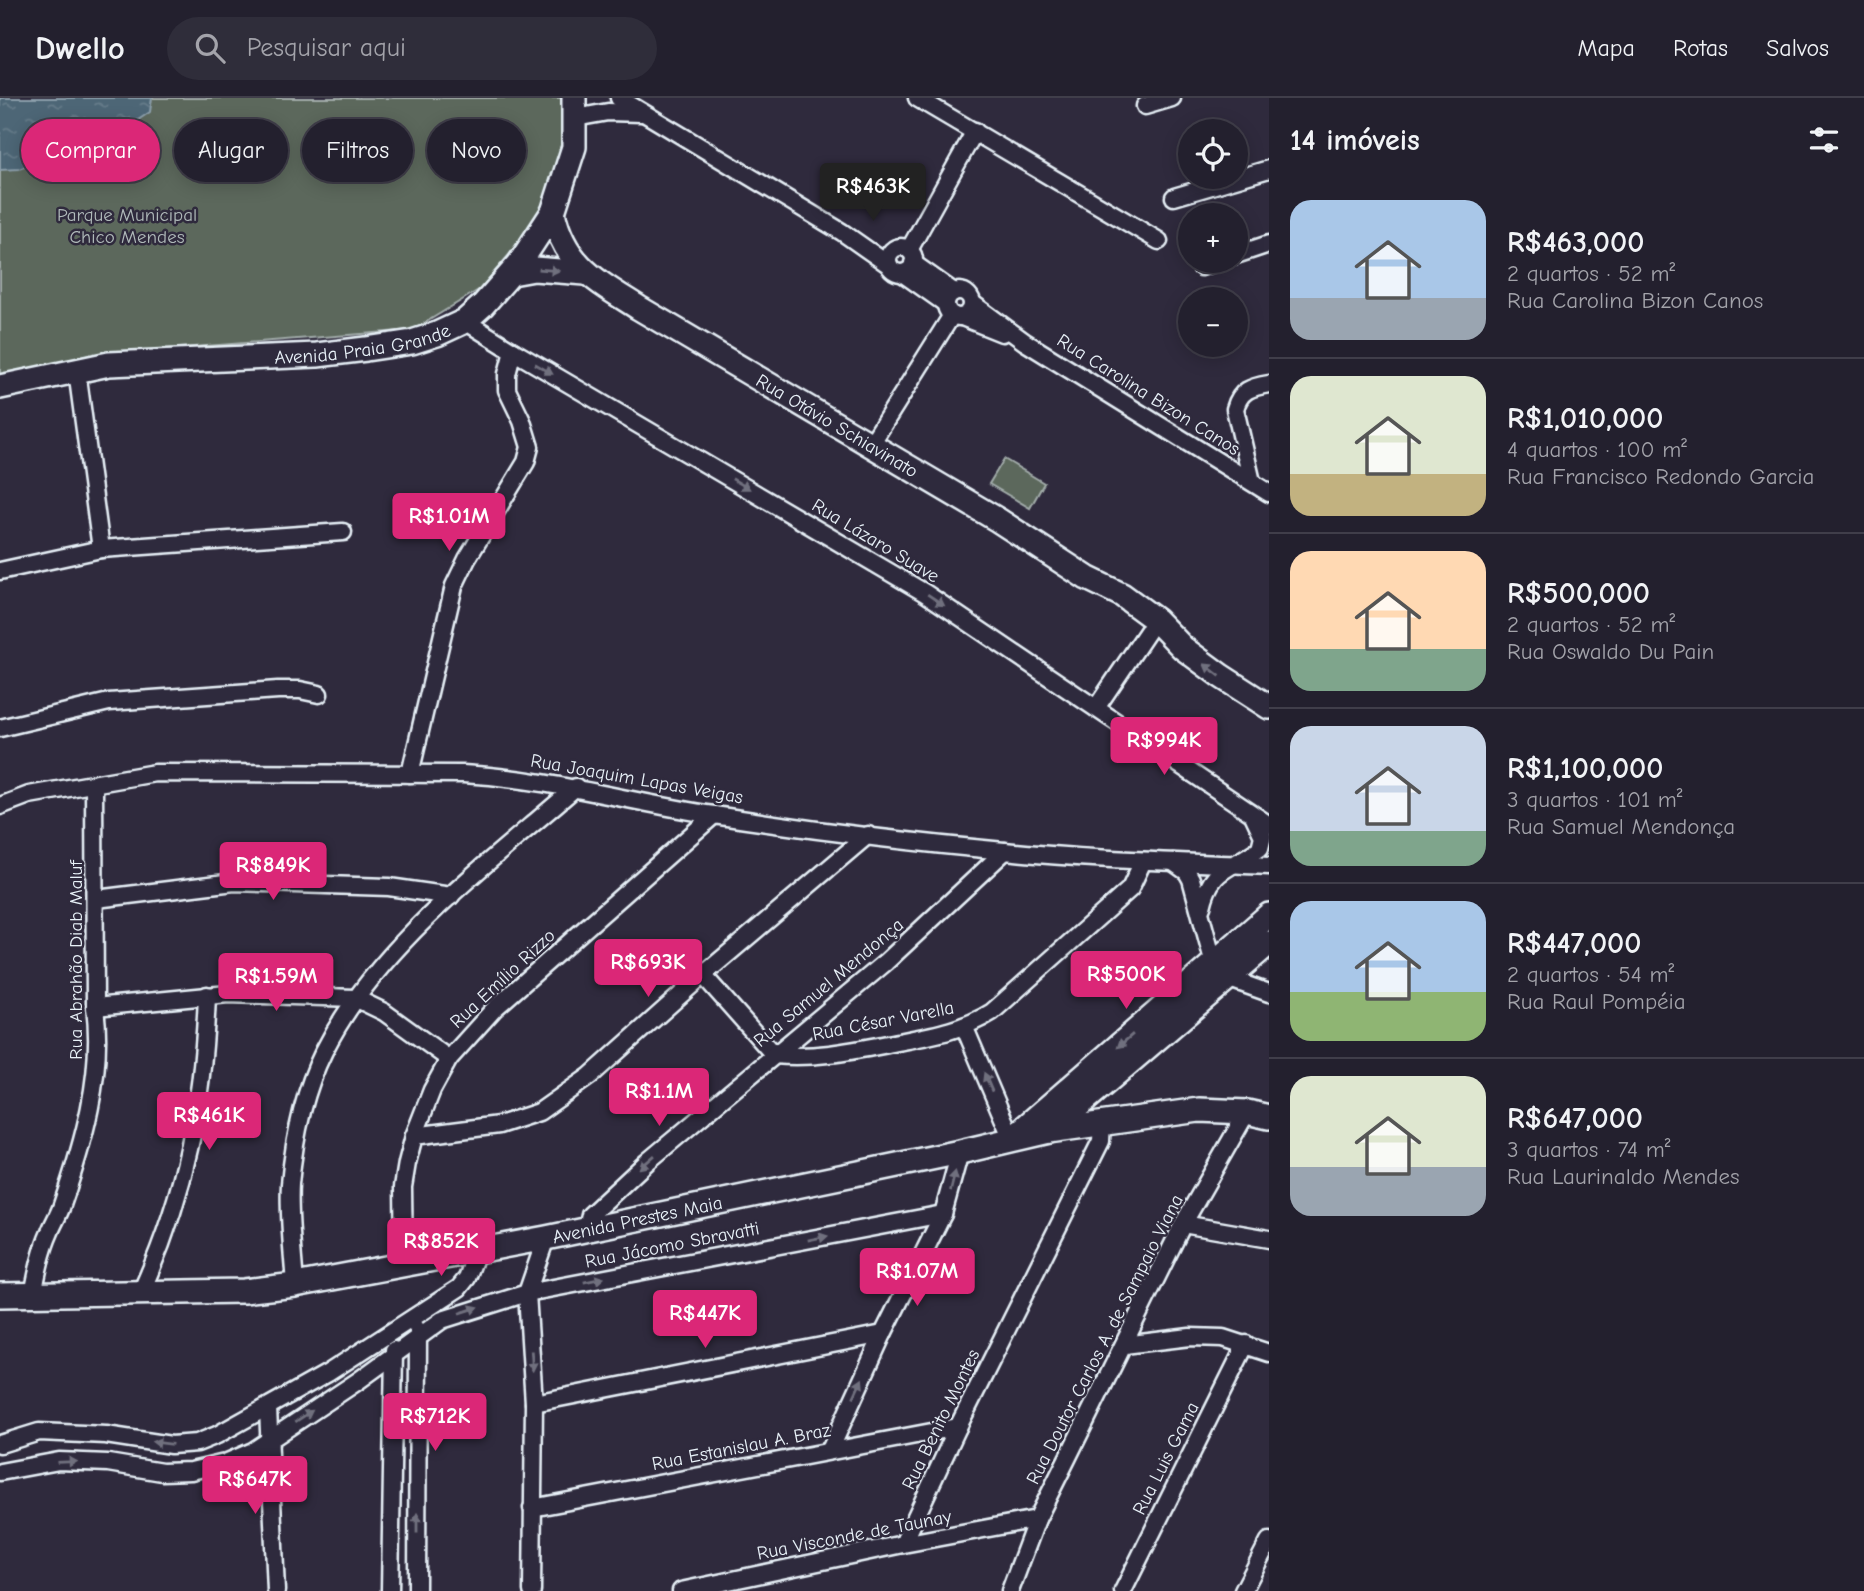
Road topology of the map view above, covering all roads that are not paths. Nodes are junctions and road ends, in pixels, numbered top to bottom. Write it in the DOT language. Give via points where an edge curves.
graph roads {
  1 [pos="619,98"];
  2 [pos="917,98"];
  3 [pos="1172,98"];
  4 [pos="1145,106"];
  5 [pos="575,108"];
  6 [pos="641,113"];
  7 [pos="975,131"];
  8 [pos="1269,169"];
  9 [pos="1174,197"];
  10 [pos="553,212"];
  11 [pos="1159,241"];
  12 [pos="1269,244"];
  13 [pos="1248,251"];
  14 [pos="901,260"];
  15 [pos="512,273"];
  16 [pos="586,273"];
  17 [pos="954,307"];
  18 [pos="465,321"];
  19 [pos="1025,342"];
  20 [pos="513,351"];
  21 [pos="77,371"];
  22 [pos="1269,384"];
  23 [pos="0,387"];
  24 [pos="872,444"];
  25 [pos="1252,482"];
  26 [pos="1269,493"];
  27 [pos="343,532"];
  28 [pos="101,549"];
  29 [pos="0,570"];
  30 [pos="1152,625"];
  31 [pos="318,694"];
  32 [pos="1269,707"];
  33 [pos="1096,708"];
  34 [pos="0,728"];
  35 [pos="411,774"];
  36 [pos="93,784"];
  37 [pos="576,787"];
  38 [pos="0,806"];
  39 [pos="714,815"];
  40 [pos="1253,816"];
  41 [pos="1269,825"];
  42 [pos="868,835"];
  43 [pos="1005,851"];
  44 [pos="1143,861"];
  45 [pos="1173,862"];
  46 [pos="1230,864"];
  47 [pos="1269,866"];
  48 [pos="451,895"];
  49 [pos="96,899"];
  50 [pos="1201,909"];
  51 [pos="1269,915"];
  52 [pos="1269,943"];
  53 [pos="1220,971"];
  54 [pos="703,975"];
  55 [pos="1269,993"];
  56 [pos="207,995"];
  57 [pos="355,998"];
  58 [pos="95,1007"];
  59 [pos="964,1026"];
  60 [pos="774,1055"];
  61 [pos="449,1059"];
  62 [pos="1258,1114"];
  63 [pos="1102,1122"];
  64 [pos="1049,1131"];
  65 [pos="414,1136"];
  66 [pos="1013,1139"];
  67 [pos="960,1152"];
  68 [pos="943,1214"];
  69 [pos="1183,1224"];
  70 [pos="587,1228"];
  71 [pos="546,1238"];
  72 [pos="1269,1239"];
  73 [pos="477,1252"];
  74 [pos="404,1264"];
  75 [pos="295,1285"];
  76 [pos="141,1292"];
  77 [pos="527,1293"];
  78 [pos="0,1295"];
  79 [pos="33,1295"];
  80 [pos="419,1313"];
  81 [pos="395,1330"];
  82 [pos="883,1334"];
  83 [pos="417,1338"];
  84 [pos="1246,1344"];
  85 [pos="1124,1345"];
  86 [pos="1269,1353"];
  87 [pos="394,1356"];
  88 [pos="534,1403"];
  89 [pos="268,1408"];
  90 [pos="958,1427"];
  91 [pos="0,1430"];
  92 [pos="32,1434"];
  93 [pos="270,1439"];
  94 [pos="0,1444"];
  95 [pos="830,1450"];
  96 [pos="0,1472"];
  97 [pos="532,1508"];
  98 [pos="1037,1520"];
  99 [pos="1269,1541"];
  100 [pos="903,1544"];
  101 [pos="276,1591"];
  102 [pos="390,1591"];
  103 [pos="417,1591"];
  104 [pos="532,1591"];
  105 [pos="681,1591"];
  106 [pos="1010,1591"];
  107 [pos="1123,1591"];
  108 [pos="1243,1591"];
  1 -- 6 [label="street, Rua Carolina Bizon Canos"];
  2 -- 7 [label="street"];
  3 -- 4 [label="street"];
  5 -- 6 [label="street, Rua Carolina Bizon Canos"];
  5 -- 10 [label="main road, Avenida Praia Grande" via="574,148"];
  6 -- 14 [label="street, Rua Carolina Bizon Canos" via="842,232"];
  7 -- 11 [label="street"];
  7 -- 14 [label="street"];
  8 -- 9 [label="street"];
  10 -- 15 [label="main road, Avenida Praia Grande"];
  10 -- 16 [label="main road, Rua Otávio Schiavinato" via="557,232"];
  12 -- 13 [label="street"];
  14 -- 17 [label="street, Rua Carolina Bizon Canos"];
  15 -- 16 [label="main road, Rua Otávio Schiavinato, one-way" via="534,269"];
  15 -- 18 [label="main road, Avenida Praia Grande"];
  16 -- 24 [label="main road, Rua Otávio Schiavinato"];
  17 -- 19 [label="street, Rua Carolina Bizon Canos"];
  17 -- 19 [label="street, Rua Carolina Bizon Canos" via="970,312 972,303"];
  17 -- 24 [label="street"];
  18 -- 20 [label="street, Rua Lázaro Suave"];
  18 -- 21 [label="main road, Avenida Praia Grande" via="412,342 366,349 109,364"];
  19 -- 25 [label="street, Rua Carolina Bizon Canos"];
  20 -- 33 [label="street, Rua Lázaro Suave, one-way" via="878,564"];
  20 -- 35 [label="street" via="507,390 530,447 526,462 454,586"];
  21 -- 23 [label="main road, Avenida Praia Grande"];
  21 -- 28 [label="street"];
  22 -- 25 [label="street" via="1244,391 1235,410"];
  24 -- 30 [label="main road, Rua Otávio Schiavinato" via="1087,578 1122,595"];
  25 -- 26 [label="street, Rua Carolina Bizon Canos"];
  27 -- 28 [label="street"];
  28 -- 29 [label="street"];
  32 -- 30 [label="main road, Rua Otávio Schiavinato, one-way"];
  30 -- 33 [label="street"];
  31 -- 34 [label="street" via="249,691 109,702"];
  33 -- 40 [label="street, Rua Lázaro Suave"];
  35 -- 36 [label="street, Rua Joaquim Lapas Veigas" via="155,773"];
  35 -- 37 [label="street, Rua Joaquim Lapas Veigas" via="510,776"];
  36 -- 38 [label="street, Rua Joaquim Lapas Veigas" via="29,795"];
  36 -- 49 [label="street, Rua Abrahão Diab Maluf"];
  37 -- 39 [label="street, Rua Joaquim Lapas Veigas"];
  37 -- 48 [label="street"];
  39 -- 42 [label="street, Rua Joaquim Lapas Veigas"];
  39 -- 61 [label="street, Rua Emílio Rizzo" via="495,1008"];
  40 -- 41 [label="street, Rua Lázaro Suave"];
  40 -- 46 [label="street" via="1263,836 1260,848"];
  42 -- 43 [label="street, Rua Joaquim Lapas Veigas"];
  42 -- 54 [label="street"];
  43 -- 44 [label="street, Rua Joaquim Lapas Veigas"];
  43 -- 60 [label="street, Rua Samuel Mendonça" via="886,962"];
  44 -- 45 [label="street, Rua Joaquim Lapas Veigas"];
  44 -- 59 [label="street, Rua César Varella" via="1130,889 992,1012"];
  45 -- 46 [label="street, Rua Joaquim Lapas Veigas"];
  45 -- 50 [label="street" via="1187,872"];
  46 -- 47 [label="street, Rua Joaquim Lapas Veigas"];
  46 -- 50 [label="street" via="1206,889"];
  48 -- 49 [label="street" via="389,887 234,882"];
  48 -- 57 [label="street"];
  49 -- 58 [label="street, Rua Abrahão Diab Maluf"];
  50 -- 53 [label="street"];
  51 -- 53 [label="main road"];
  52 -- 53 [label="main road"];
  53 -- 55 [label="street"];
  53 -- 64 [label="main road"];
  53 -- 66 [label="main road, one-way"];
  54 -- 60 [label="street"];
  54 -- 65 [label="street" via="590,1076 539,1112 499,1125"];
  56 -- 57 [label="street"];
  56 -- 58 [label="street"];
  56 -- 76 [label="street" via="201,1093 192,1143 171,1219"];
  57 -- 61 [label="street" via="384,1012"];
  57 -- 75 [label="street" via="323,1052 302,1109 290,1186"];
  58 -- 79 [label="street, Rua Abrahão Diab Maluf" via="99,1031 87,1122 73,1174 41,1257"];
  59 -- 60 [label="street, Rua César Varella" via="828,1055"];
  66 -- 59 [label="street, one-way"];
  60 -- 70 [label="street, Rua Samuel Mendonça, one-way" via="610,1196 590,1215"];
  61 -- 65 [label="street, Rua Emílio Rizzo"];
  62 -- 63 [label="main road, Avenida Prestes Maia" via="1199,1110"];
  62 -- 69 [label="street, Rua Doutor Carlos A. de Sampaio Viana"];
  63 -- 64 [label="main road, Avenida Prestes Maia"];
  63 -- 90 [label="street, Rua Benito Montes" via="1101,1141"];
  64 -- 66 [label="main road, Avenida Prestes Maia"];
  65 -- 74 [label="street, Rua Emílio Rizzo" via="403,1187"];
  66 -- 67 [label="main road, Avenida Prestes Maia"];
  68 -- 67 [label="street, one-way"];
  67 -- 70 [label="main road, Avenida Prestes Maia"];
  77 -- 68 [label="street, Rua Jácomo Sbravatti, one-way"];
  68 -- 82 [label="street"];
  69 -- 72 [label="street"];
  69 -- 85 [label="street, Rua Doutor Carlos A. de Sampaio Viana"];
  70 -- 71 [label="main road, Avenida Prestes Maia"];
  71 -- 73 [label="main road, Avenida Prestes Maia"];
  71 -- 77 [label="street"];
  73 -- 74 [label="main road, Avenida Prestes Maia"];
  73 -- 80 [label="street" via="458,1288"];
  74 -- 75 [label="main road, Avenida Prestes Maia"];
  75 -- 76 [label="main road, Avenida Prestes Maia" via="244,1291"];
  76 -- 79 [label="main road, Avenida Prestes Maia"];
  83 -- 77 [label="street, Rua Jácomo Sbravatti, one-way" via="460,1312"];
  77 -- 88 [label="street, one-way"];
  78 -- 79 [label="main road, Avenida Prestes Maia"];
  80 -- 81 [label="street"];
  80 -- 83 [label="street"];
  81 -- 87 [label="street"];
  81 -- 89 [label="street"];
  82 -- 88 [label="street"];
  95 -- 82 [label="street, one-way"];
  83 -- 87 [label="street, Rua Jácomo Sbravatti"];
  103 -- 83 [label="street, one-way"];
  84 -- 85 [label="street" via="1190,1337"];
  84 -- 86 [label="street"];
  84 -- 107 [label="street, Rua Luis Gama"];
  85 -- 98 [label="street, Rua Doutor Carlos A. de Sampaio Viana"];
  93 -- 87 [label="street, Rua Jácomo Sbravatti, one-way"];
  87 -- 102 [label="street"];
  88 -- 97 [label="street"];
  89 -- 92 [label="street, one-way" via="197,1443"];
  89 -- 93 [label="street"];
  90 -- 95 [label="street, Rua Estanislau A. Braz"];
  90 -- 100 [label="street, Rua Benito Montes"];
  91 -- 92 [label="street"];
  92 -- 94 [label="street"];
  96 -- 93 [label="street, Rua Jácomo Sbravatti, one-way" via="69,1461 191,1471 225,1463"];
  93 -- 101 [label="street"];
  95 -- 97 [label="street, Rua Estanislau A. Braz"];
  97 -- 104 [label="street"];
  98 -- 100 [label="street, Rua Visconde de Taunay"];
  98 -- 106 [label="street, Rua Doutor Carlos A. de Sampaio Viana"];
  99 -- 108 [label="street"];
  100 -- 105 [label="street, Rua Visconde de Taunay"];
}
